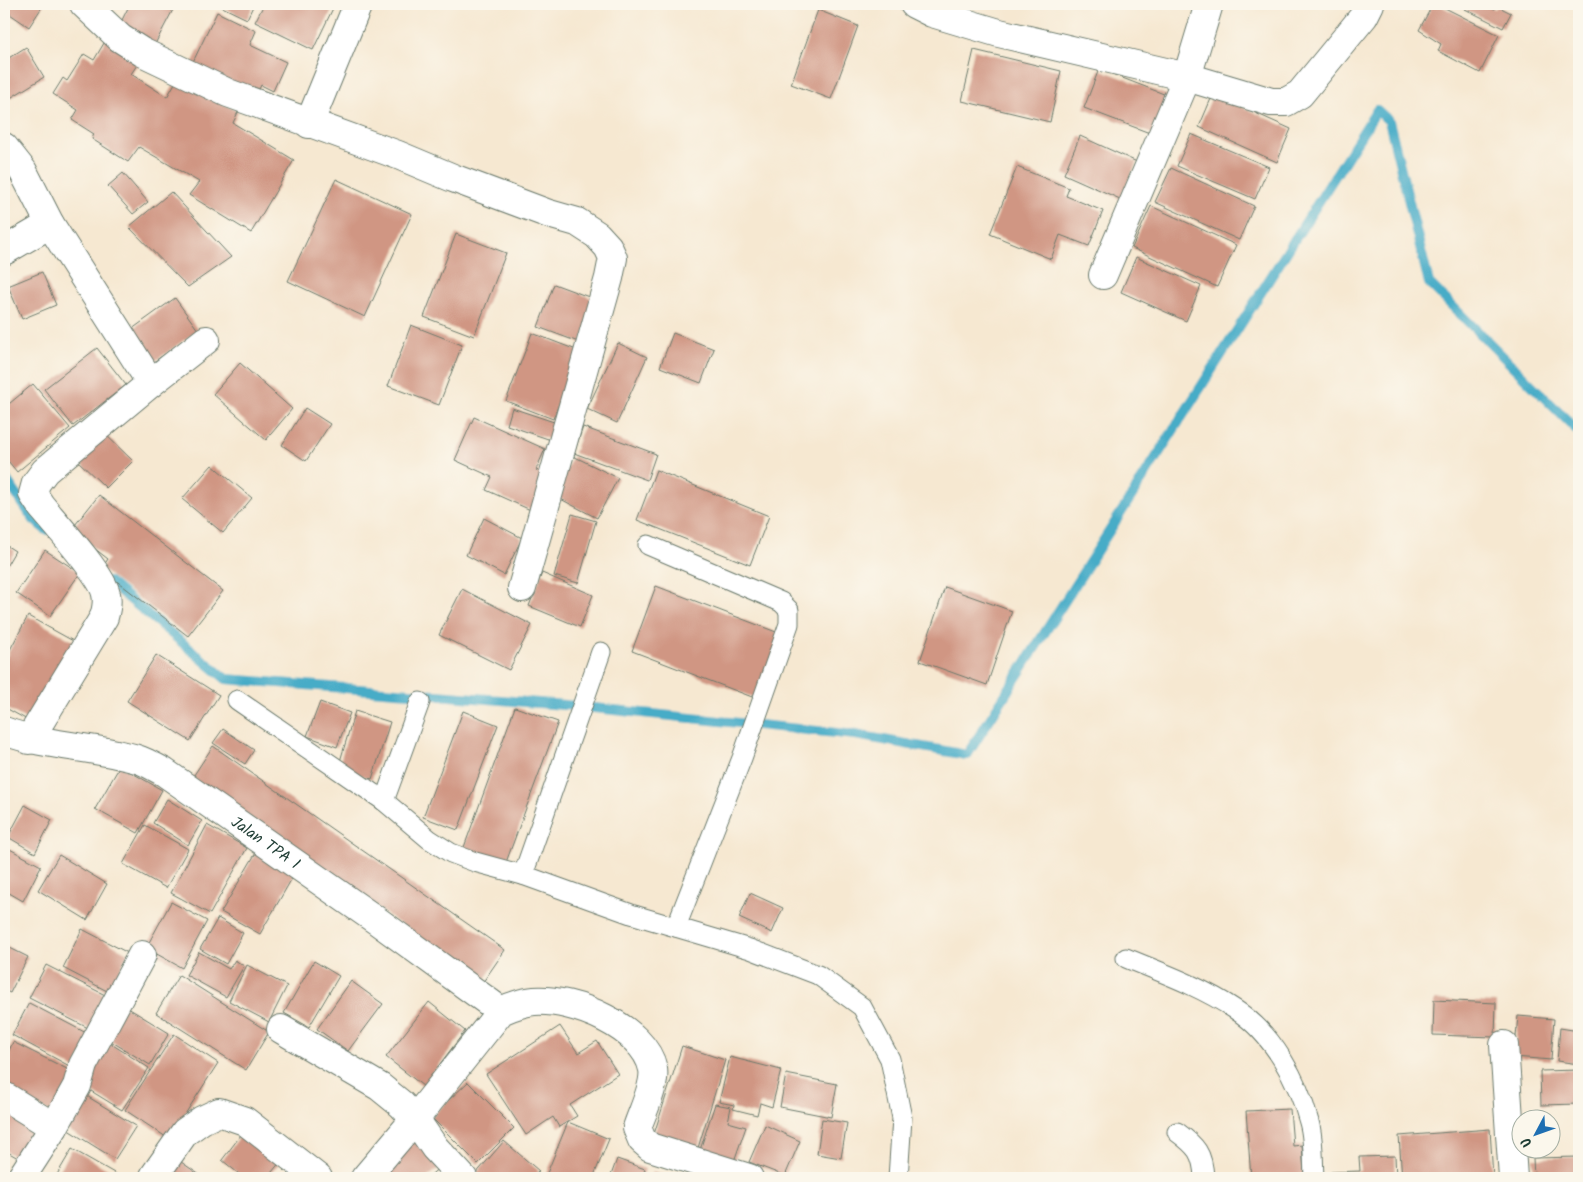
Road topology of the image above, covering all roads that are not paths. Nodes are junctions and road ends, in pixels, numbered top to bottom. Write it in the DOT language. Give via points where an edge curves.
graph roads {
  1 [pos="84,4"];
  2 [pos="358,4"];
  3 [pos="914,4"];
  4 [pos="1209,4"];
  5 [pos="1370,4"];
  6 [pos="1187,77"];
  7 [pos="309,124"];
  8 [pos="4,147"];
  9 [pos="50,224"];
  10 [pos="4,251"];
  11 [pos="1104,275"];
  12 [pos="206,340"];
  13 [pos="151,383"];
  14 [pos="648,545"];
  15 [pos="522,588"];
  16 [pos="601,652"];
  17 [pos="237,700"];
  18 [pos="420,702"];
  19 [pos="11,735"];
  20 [pos="384,801"];
  21 [pos="523,875"];
  22 [pos="676,927"];
  23 [pos="142,955"];
  24 [pos="1126,958"];
  25 [pos="501,1011"];
  26 [pos="280,1029"];
  27 [pos="1504,1045"];
  28 [pos="4,1096"];
  29 [pos="415,1119"];
  30 [pos="54,1127"];
  31 [pos="1177,1132"];
  32 [pos="154,1176"];
  33 [pos="21,1178"];
  34 [pos="318,1178"];
  35 [pos="365,1178"];
  36 [pos="463,1178"];
  37 [pos="749,1178"];
  38 [pos="898,1178"];
  39 [pos="1204,1178"];
  40 [pos="1314,1178"];
  41 [pos="1513,1178"];
  1 -- 7 [label="street" via="120,38 142,52 228,93"];
  2 -- 7 [label="street"];
  3 -- 6 [label="street" via="932,13 999,33"];
  4 -- 6 [label="street"];
  5 -- 6 [label="street" via="1364,16 1300,94 1286,102 1271,102"];
  6 -- 11 [label="street"];
  7 -- 15 [label="street" via="577,222 608,247 613,258 609,278"];
  8 -- 9 [label="street" via="23,171"];
  9 -- 10 [label="street"];
  9 -- 13 [label="street"];
  12 -- 13 [label="street"];
  13 -- 19 [label="street" via="45,471 36,483 33,494 98,577 106,593 106,606 104,617"];
  14 -- 22 [label="lane" via="781,602 789,610 789,624 742,758"];
  16 -- 21 [label="lane"];
  17 -- 20 [label="lane"];
  18 -- 20 [label="lane"];
  19 -- 25 [label="street, Jalan TPA 1" via="114,754 142,761 164,772"];
  20 -- 21 [label="lane" via="451,853"];
  21 -- 22 [label="lane"];
  22 -- 38 [label="lane" via="750,949 818,975 862,1007 892,1068 902,1118"];
  23 -- 30 [label="street"];
  24 -- 40 [label="lane" via="1199,989 1237,1010 1280,1054 1299,1091 1310,1123"];
  25 -- 29 [label="street"];
  25 -- 37 [label="street" via="517,1004 549,1002 580,1008 623,1028 646,1054 653,1068 654,1080 637,1128 642,1140 650,1147"];
  26 -- 29 [label="street" via="380,1087"];
  27 -- 41 [label="street"];
  28 -- 30 [label="street"];
  29 -- 35 [label="street"];
  29 -- 36 [label="street" via="435,1148"];
  30 -- 33 [label="street"];
  31 -- 39 [label="lane" via="1192,1143 1202,1158"];
  32 -- 34 [label="street" via="185,1132 219,1112 245,1121"];
}
